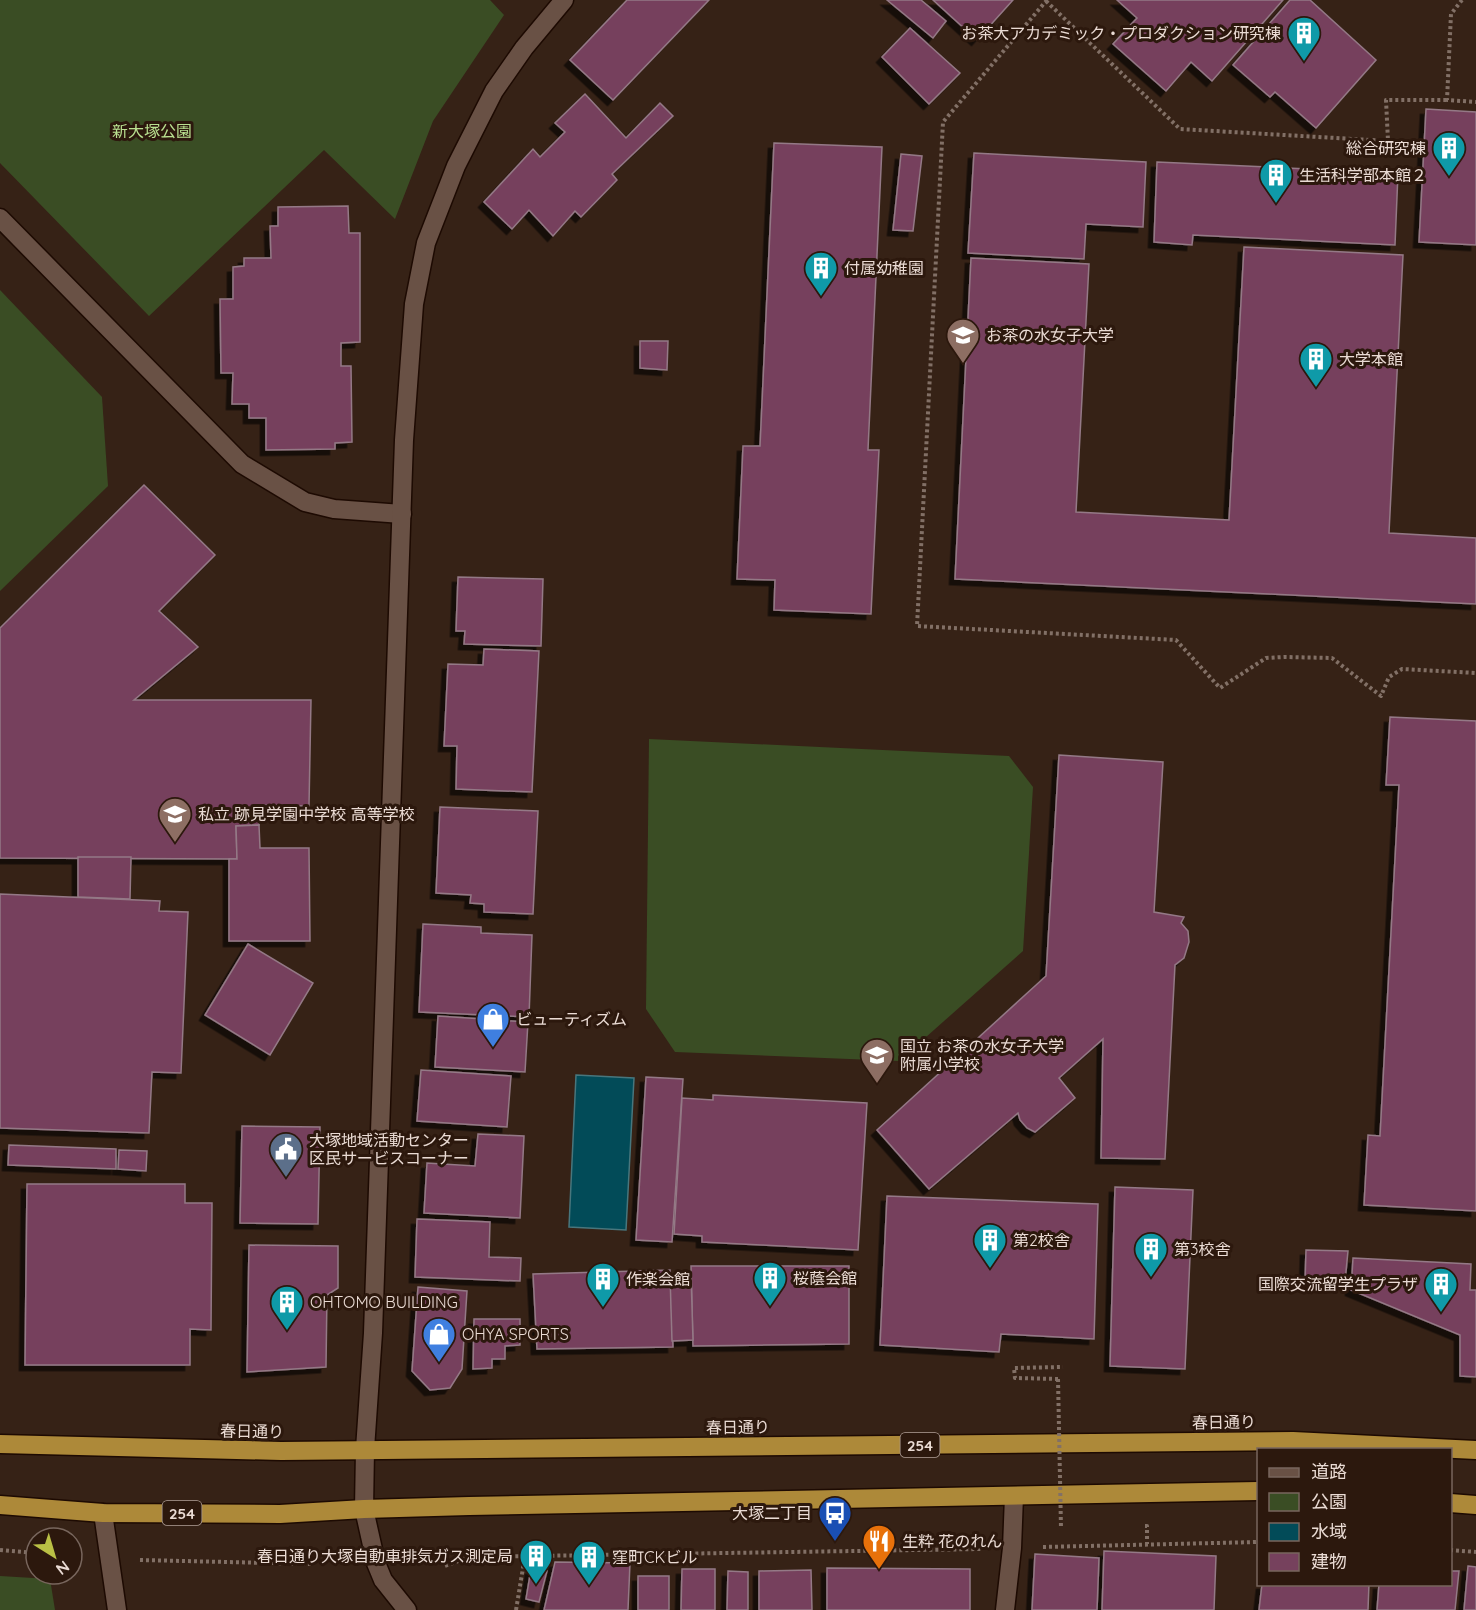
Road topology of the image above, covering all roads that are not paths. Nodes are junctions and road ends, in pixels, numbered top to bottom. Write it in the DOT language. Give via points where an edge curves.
graph roads {
  1 [pos="563,0"];
  2 [pos="0,218"];
  3 [pos="402,514"];
  4 [pos="0,1444"];
  5 [pos="1428,1448"];
  6 [pos="365,1449"];
  7 [pos="1452,1449"];
  8 [pos="1476,1450"];
  9 [pos="1257,1491"];
  10 [pos="1014,1496"];
  11 [pos="1452,1503"];
  12 [pos="0,1505"];
  13 [pos="1476,1505"];
  14 [pos="364,1509"];
  15 [pos="103,1513"];
  16 [pos="117,1610"];
  17 [pos="406,1610"];
  18 [pos="1005,1610"];
  1 -- 3 [label="street" via="494,91 456,166 426,243 414,304"];
  2 -- 3 [label="street" via="242,464 305,502 334,509"];
  3 -- 6 [label="street" via="373,1334"];
  4 -- 6 [label="highway, 春日通り / 254" via="281,1451"];
  5 -- 6 [label="highway, 春日通り / 254" via="1258,1441"];
  6 -- 14 [label="street"];
  7 -- 8 [label="highway, 春日通り / 254"];
  9 -- 10 [label="highway, 254"];
  10 -- 14 [label="highway, 254"];
  10 -- 18 [label="street"];
  11 -- 13 [label="highway"];
  12 -- 15 [label="highway, 254"];
  14 -- 15 [label="highway, 254" via="280,1514"];
  14 -- 17 [label="street" via="383,1580"];
  15 -- 16 [label="street"];
}
